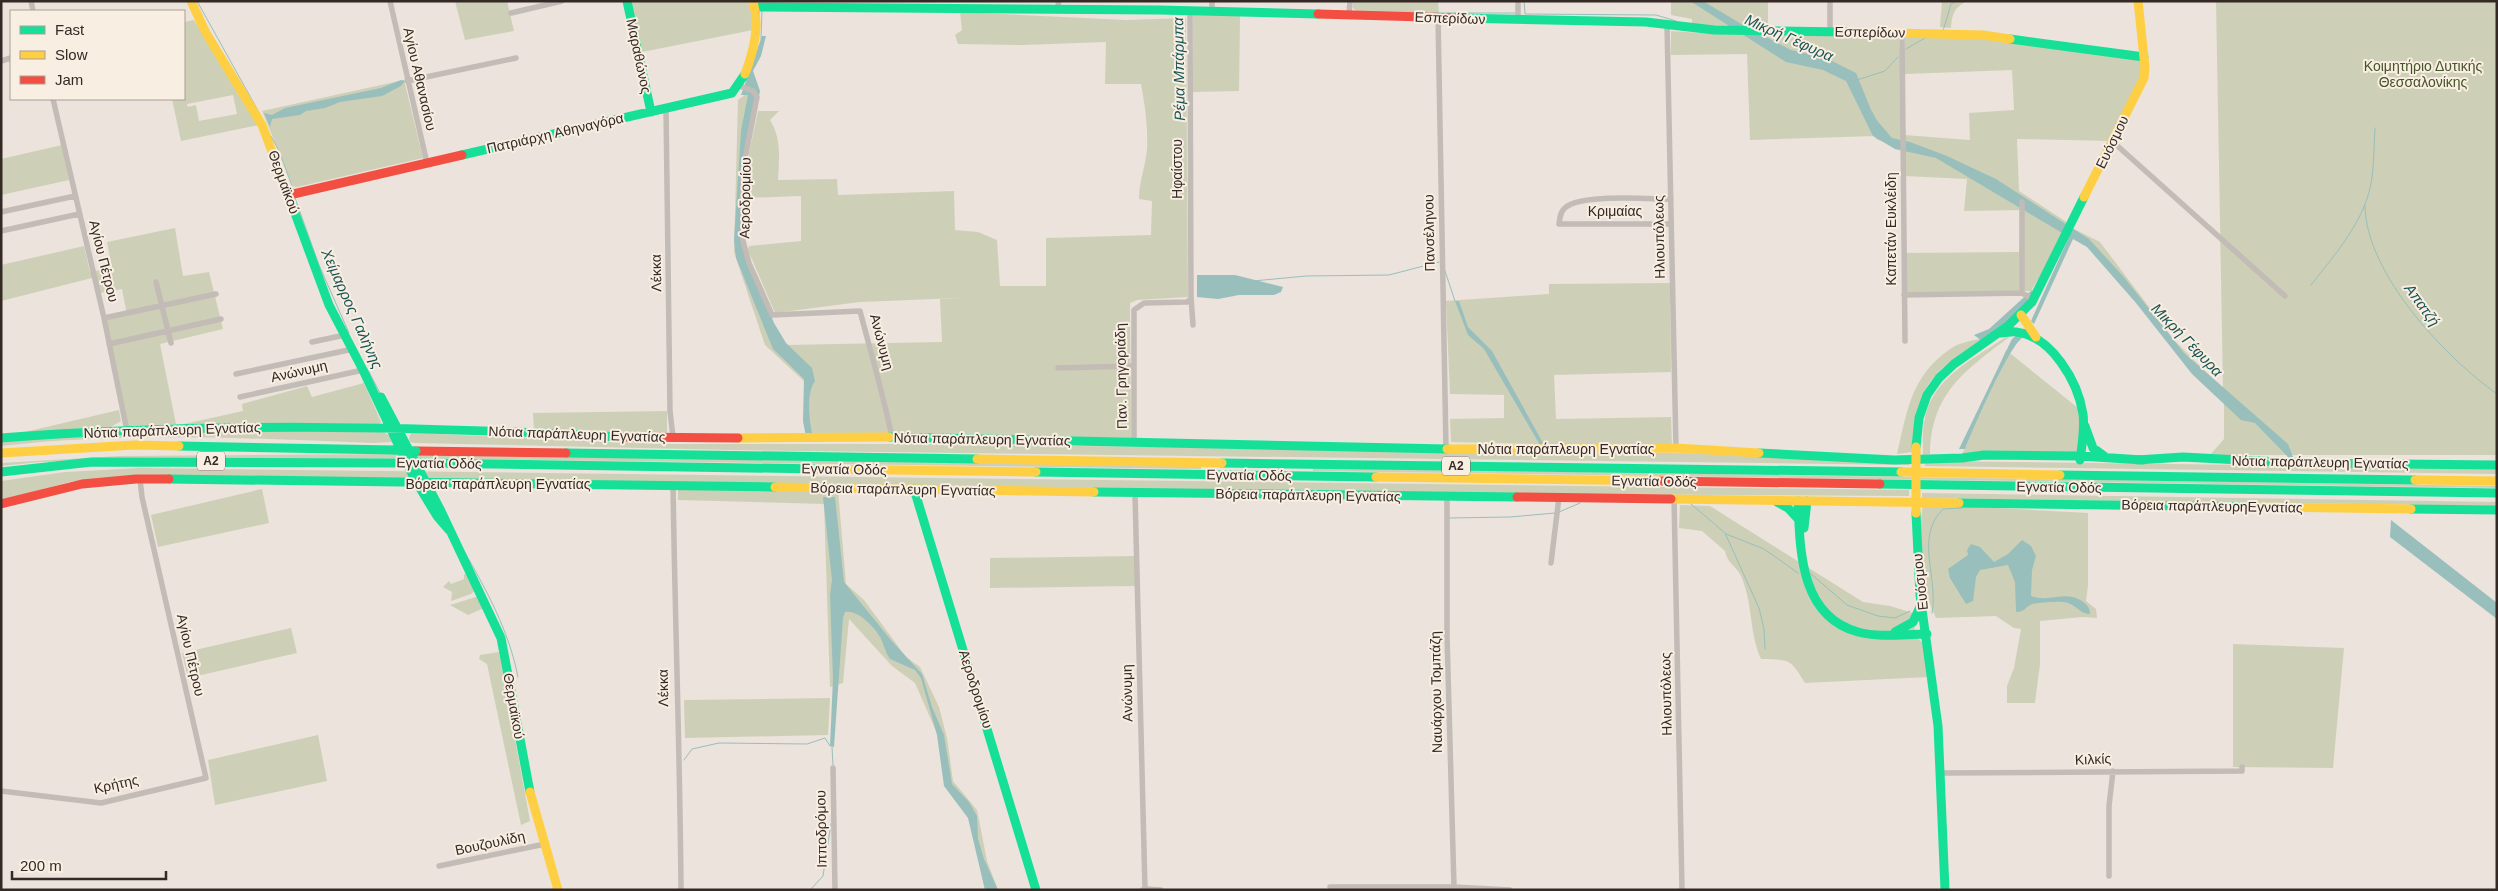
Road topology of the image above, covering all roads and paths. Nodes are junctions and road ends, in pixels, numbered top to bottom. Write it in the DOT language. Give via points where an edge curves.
graph roads {
  1 [pos="191,1"];
  2 [pos="390,1"];
  3 [pos="562,1"];
  4 [pos="627,1"];
  5 [pos="1212,1"];
  6 [pos="1350,1"];
  7 [pos="1518,1"];
  8 [pos="1830,1"];
  9 [pos="2138,1"];
  10 [pos="754,4"];
  11 [pos="902,4"];
  12 [pos="1058,5"];
  13 [pos="1190,11"];
  14 [pos="1212,11"];
  15 [pos="511,13"];
  16 [pos="1349,15"];
  17 [pos="1438,17"];
  18 [pos="1518,20"];
  19 [pos="1667,24"];
  20 [pos="1830,31"];
  21 [pos="1902,32"];
  22 [pos="2144,57"];
  23 [pos="516,58"];
  24 [pos="407,81"];
  25 [pos="740,86"];
  26 [pos="53,100"];
  27 [pos="666,108"];
  28 [pos="651,112"];
  29 [pos="2112,142"];
  30 [pos="427,163"];
  31 [pos="288,195"];
  32 [pos="75,196"];
  33 [pos="1671,199"];
  34 [pos="2022,202"];
  35 [pos="1,212"];
  36 [pos="79,214"];
  37 [pos="1672,224"];
  38 [pos="1,232"];
  39 [pos="156,282"];
  40 [pos="2022,293"];
  41 [pos="216,294"];
  42 [pos="1904,295"];
  43 [pos="2285,296"];
  44 [pos="1191,298"];
  45 [pos="2033,300"];
  46 [pos="162,306"];
  47 [pos="772,315"];
  48 [pos="2019,316"];
  49 [pos="104,318"];
  50 [pos="220,319"];
  51 [pos="1193,325"];
  52 [pos="168,330"];
  53 [pos="2026,332"];
  54 [pos="1996,334"];
  55 [pos="345,335"];
  56 [pos="2036,337"];
  57 [pos="1905,341"];
  58 [pos="312,342"];
  59 [pos="171,343"];
  60 [pos="109,344"];
  61 [pos="352,349"];
  62 [pos="1133,366"];
  63 [pos="1058,368"];
  64 [pos="363,370"];
  65 [pos="236,374"];
  66 [pos="240,398"];
  67 [pos="2084,424"];
  68 [pos="395,430"];
  69 [pos="127,431"];
  70 [pos="2089,434"];
  71 [pos="673,437"];
  72 [pos="892,437"];
  73 [pos="1,438"];
  74 [pos="1134,443"];
  75 [pos="1676,448"];
  76 [pos="1446,449"];
  77 [pos="31,452"];
  78 [pos="1,454"];
  79 [pos="2082,458"];
  80 [pos="2106,458"];
  81 [pos="1,459"];
  82 [pos="2143,460"];
  83 [pos="2497,465"];
  84 [pos="1,472"];
  85 [pos="140,480"];
  86 [pos="2497,480"];
  87 [pos="422,484"];
  88 [pos="673,485"];
  89 [pos="914,489"];
  90 [pos="2497,493"];
  91 [pos="1135,494"];
  92 [pos="1446,496"];
  93 [pos="1559,497"];
  94 [pos="1674,498"];
  95 [pos="1775,500"];
  96 [pos="1802,501"];
  97 [pos="1,504"];
  98 [pos="2497,510"];
  99 [pos="1799,520"];
  100 [pos="1802,541"];
  101 [pos="1552,563"];
  102 [pos="1922,604"];
  103 [pos="1905,628"];
  104 [pos="1890,634"];
  105 [pos="1927,634"];
  106 [pos="2242,767"];
  107 [pos="833,768"];
  108 [pos="2113,771"];
  109 [pos="1941,773"];
  110 [pos="206,778"];
  111 [pos="1,791"];
  112 [pos="545,844"];
  113 [pos="439,866"];
  114 [pos="2109,876"];
  115 [pos="1330,886"];
  116 [pos="1454,887"];
  117 [pos="1385,888"];
  118 [pos="1143,889"];
  119 [pos="558,890"];
  120 [pos="681,890"];
  121 [pos="835,890"];
  122 [pos="1036,890"];
  123 [pos="1161,890"];
  124 [pos="1510,890"];
  125 [pos="1682,890"];
  126 [pos="1945,890"];
  1 -- 31 [label="main road, Θερμαϊκού" via="203,28 262,125"];
  2 -- 24 [label="street, Αγίου Αθανασίου"];
  3 -- 15 [label="street"];
  4 -- 28 [label="main road, Μαραθώνος"];
  5 -- 14 [label="street"];
  6 -- 16 [label="street"];
  7 -- 18 [label="street"];
  8 -- 20 [label="street"];
  9 -- 22 [label="main road, Ευόσμου"];
  10 -- 11 [label="main road, Εσπερίδων"];
  10 -- 25 [label="main road" via="756,39"];
  11 -- 12 [label="main road, Εσπερίδων"];
  12 -- 13 [label="main road, Εσπερίδων"];
  13 -- 14 [label="main road, Εσπερίδων"];
  13 -- 44 [label="street, Ηφαίστου"];
  14 -- 16 [label="main road, Εσπερίδων"];
  16 -- 17 [label="main road, Εσπερίδων"];
  17 -- 18 [label="main road, Εσπερίδων"];
  17 -- 76 [label="street, Πανσέληνου"];
  18 -- 19 [label="main road, Εσπερίδων"];
  19 -- 20 [label="main road, Εσπερίδων" via="1714,30"];
  19 -- 33 [label="street, Ηλιουπόλεως"];
  20 -- 21 [label="main road, Εσπερίδων"];
  21 -- 22 [label="main road, Εσπερίδων" via="1988,35"];
  21 -- 42 [label="street, Καπετάν Ευκλέιδη"];
  22 -- 29 [label="main road, Ευόσμου" via="2144,78"];
  23 -- 24 [label="street"];
  24 -- 30 [label="street, Αγίου Αθανασίου"];
  25 -- 27 [label="main road, Πατριάρχη Αθηναγόρα" via="731,94"];
  25 -- 47 [label="street, Αεροδρομίου" via="750,89 757,97 743,169 743,241"];
  26 -- 32 [label="street, Αγίου Πέτρου"];
  27 -- 28 [label="main road, Πατριάρχη Αθηναγόρα"];
  27 -- 71 [label="street, Λέκκα"];
  28 -- 30 [label="main road, Πατριάρχη Αθηναγόρα"];
  29 -- 43 [label="street"];
  29 -- 45 [label="main road, Ευόσμου"];
  30 -- 31 [label="main road, Πατριάρχη Αθηναγόρα"];
  31 -- 55 [label="main road, Θερμαϊκού" via="329,305"];
  32 -- 35 [label="street"];
  32 -- 36 [label="street, Αγίου Πέτρου"];
  33 -- 37 [label="street, Ηλιουπόλεως"];
  33 -- 37 [label="street, Κριμαίας" via="1586,199 1562,210 1559,224"];
  34 -- 40 [label="street"];
  36 -- 38 [label="street"];
  36 -- 49 [label="street, Αγίου Πέτρου"];
  37 -- 75 [label="street, Ηλιουπόλεως"];
  39 -- 46 [label="street"];
  40 -- 42 [label="street, Καπετάν Ευκλέιδη"];
  40 -- 45 [label="street"];
  41 -- 46 [label="street"];
  42 -- 57 [label="street"];
  44 -- 51 [label="street, Ηφαίστου"];
  44 -- 62 [label="street, Παν. Γρηγοριάδη" via="1187,302 1144,303 1136,307 1132,318"];
  45 -- 48 [label="main road, Ευόσμου"];
  46 -- 49 [label="street"];
  46 -- 52 [label="street"];
  47 -- 72 [label="street, Ανώνυμη" via="860,311"];
  48 -- 53 [label="main road"];
  48 -- 54 [label="main road, Ευόσμου"];
  48 -- 56 [label="main road"];
  49 -- 60 [label="street, Αγίου Πέτρου"];
  50 -- 52 [label="street"];
  52 -- 59 [label="street"];
  52 -- 60 [label="street"];
  53 -- 54 [label="main road"];
  53 -- 56 [label="main road"];
  54 -- 102 [label="main road, Ευόσμου, bridge" via="1948,367 1932,386 1922,406 1916,447 1916,513"];
  55 -- 58 [label="street, Ανώνυμη"];
  55 -- 61 [label="main road, Θερμαϊκού"];
  56 -- 67 [label="main road" via="2071,378 2080,400"];
  60 -- 69 [label="street, Αγίου Πέτρου"];
  61 -- 64 [label="main road, Θερμαϊκού"];
  61 -- 65 [label="street, Ανώνυμη"];
  62 -- 63 [label="street"];
  62 -- 74 [label="street, Παν. Γρηγοριάδη"];
  64 -- 66 [label="street, Ανώνυμη"];
  64 -- 68 [label="main road, Θερμαϊκού"];
  67 -- 70 [label="main road"];
  67 -- 79 [label="main road"];
  68 -- 69 [label="main road, Νότια παράπλευρη Εγνατίας" via="244,427"];
  68 -- 71 [label="main road, Νότια παράπλευρη Εγνατίας"];
  68 -- 87 [label="main road, Θερμαϊκού"];
  69 -- 73 [label="main road, Νότια παράπλευρη Εγνατίας"];
  70 -- 79 [label="main road"];
  70 -- 80 [label="main road" via="2096,452"];
  71 -- 72 [label="main road, Νότια παράπλευρη Εγνατίας"];
  72 -- 74 [label="main road, Νότια παράπλευρη Εγνατίας"];
  74 -- 76 [label="main road, Νότια παράπλευρη Εγνατίας"];
  75 -- 76 [label="main road, Νότια παράπλευρη Εγνατίας"];
  75 -- 79 [label="main road, Νότια παράπλευρη Εγνατίας" via="1885,459 1984,455"];
  77 -- 78 [label="main road, Α2"];
  77 -- 81 [label="main road"];
  77 -- 86 [label="main road, Εγνατία Οδός / Α2, bridge" via="135,445"];
  79 -- 80 [label="main road, Νότια παράπλευρη Εγνατίας"];
  79 -- 82 [label="main road, Νότια παράπλευρη Εγνατίας"];
  80 -- 82 [label="main road, Νότια παράπλευρη Εγνατίας"];
  82 -- 83 [label="main road, Νότια παράπλευρη Εγνατίας" via="2183,458"];
  84 -- 90 [label="main road, Εγνατία Οδός / Α2, bridge" via="49,464 92,462 401,462"];
  85 -- 87 [label="main road, Βόρεια παράπλευρη Εγνατίας"];
  85 -- 97 [label="main road, Βόρεια παράπλευρη Εγνατίας" via="82,484"];
  85 -- 110 [label="street, Αγίου Πέτρου"];
  87 -- 88 [label="main road, Βόρεια παράπλευρη Εγνατίας"];
  87 -- 112 [label="main road, Θερμαϊκού" via="449,530 501,638 528,784"];
  88 -- 89 [label="main road, Βόρεια παράπλευρη Εγνατίας"];
  88 -- 120 [label="street, Λέκκα"];
  89 -- 91 [label="main road, Βόρεια παράπλευρη Εγνατίας"];
  89 -- 122 [label="main road, Αεροδρομίου" via="1002,769"];
  91 -- 92 [label="main road, Βόρεια παράπλευρη Εγνατίας"];
  91 -- 118 [label="street, Ανώνυμη"];
  92 -- 93 [label="main road, Βόρεια παράπλευρη Εγνατίας"];
  92 -- 116 [label="street, Ναυάρχου Τομπάζη"];
  93 -- 94 [label="main road, Βόρεια παράπλευρη Εγνατίας"];
  93 -- 101 [label="street"];
  94 -- 95 [label="main road, Βόρεια παράπλευρη Εγνατίας"];
  94 -- 125 [label="street, Ηλιουπόλεως"];
  95 -- 96 [label="main road, Βόρεια παράπλευρη Εγνατίας"];
  95 -- 99 [label="main road"];
  96 -- 98 [label="main road, Βόρεια παράπλευρηΕγνατίας"];
  96 -- 99 [label="main road"];
  96 -- 100 [label="main road"];
  99 -- 100 [label="main road"];
  100 -- 104 [label="main road" via="1806,582 1824,612 1839,624 1858,632"];
  102 -- 103 [label="main road" via="1916,618"];
  102 -- 105 [label="main road, Ευόσμου"];
  103 -- 104 [label="main road"];
  103 -- 105 [label="main road" via="1915,627"];
  104 -- 105 [label="main road"];
  105 -- 109 [label="main road, Ευόσμου"];
  106 -- 108 [label="street, Κιλκίς" via="2242,771"];
  107 -- 121 [label="street, Ιπποδρόμου"];
  108 -- 109 [label="street, Κιλκίς"];
  108 -- 114 [label="street" via="2109,806"];
  109 -- 126 [label="main road, Ευόσμου"];
  110 -- 111 [label="street, Κρήτης" via="128,794 101,803"];
  112 -- 113 [label="street, Βουζουλίδη"];
  112 -- 119 [label="main road, Θερμαϊκού"];
  115 -- 117 [label="street"];
  116 -- 117 [label="street"];
  116 -- 124 [label="street"];
  118 -- 123 [label="street"];
}
